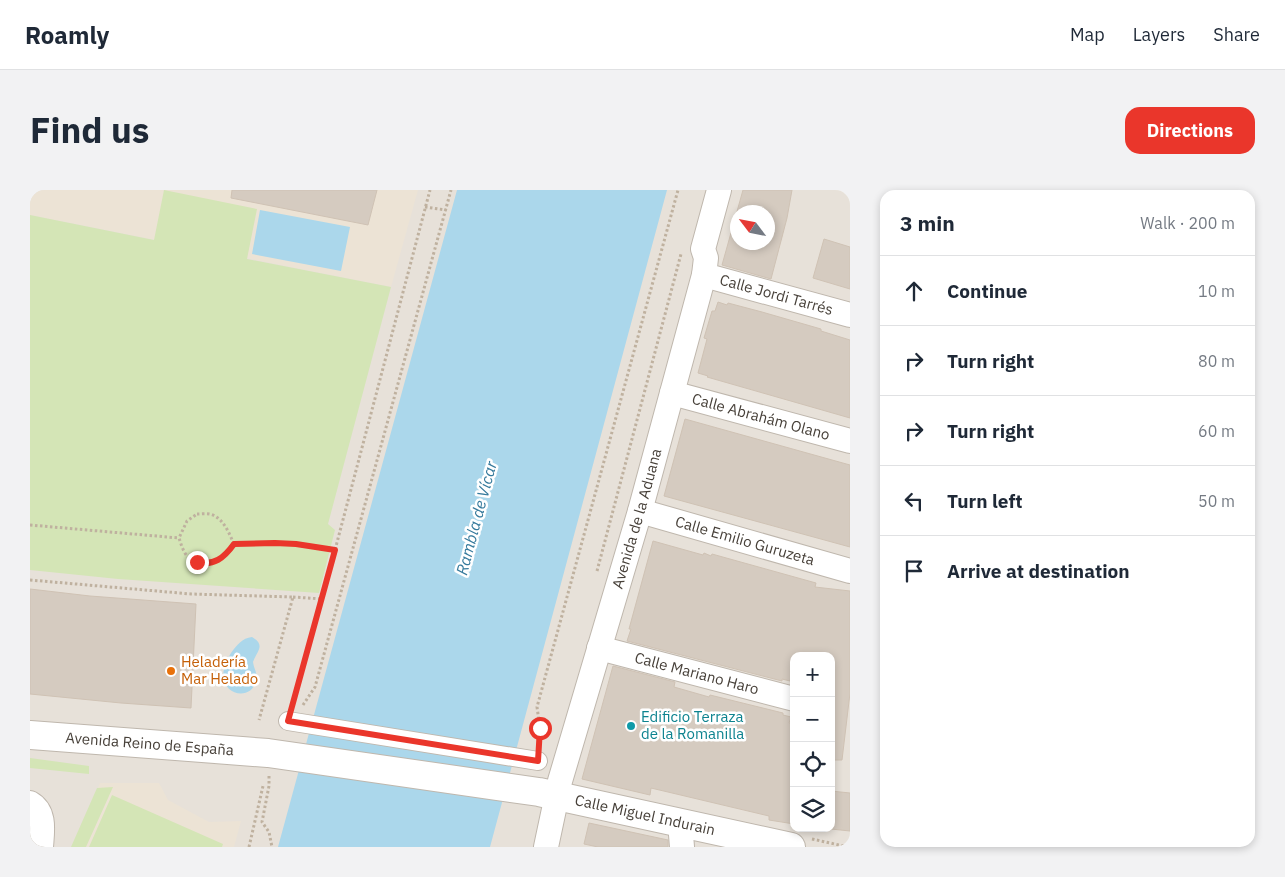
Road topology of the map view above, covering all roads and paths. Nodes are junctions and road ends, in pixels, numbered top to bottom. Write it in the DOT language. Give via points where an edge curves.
graph roads {
  1 [pos="430,190"];
  2 [pos="451,190"];
  3 [pos="678,190"];
  4 [pos="719,190"];
  5 [pos="425,207"];
  6 [pos="446,210"];
  7 [pos="682,247"];
  8 [pos="704,275"];
  9 [pos="850,315"];
  10 [pos="672,394"];
  11 [pos="850,441"];
  12 [pos="640,511"];
  13 [pos="30,525"];
  14 [pos="178,538"];
  15 [pos="234,544"];
  16 [pos="335,550"];
  17 [pos="850,571"];
  18 [pos="30,580"];
  19 [pos="595,580"];
  20 [pos="293,597"];
  21 [pos="322,599"];
  22 [pos="599,648"];
  23 [pos="790,699"];
  24 [pos="259,720"];
  25 [pos="290,722"];
  26 [pos="30,735"];
  27 [pos="268,753"];
  28 [pos="538,761"];
  29 [pos="263,786"];
  30 [pos="530,791"];
  31 [pos="557,796"];
  32 [pos="30,803"];
  33 [pos="681,835"];
  34 [pos="41,847"];
  35 [pos="249,847"];
  36 [pos="272,847"];
  37 [pos="546,847"];
  38 [pos="791,847"];
  1 -- 5 [label="path"];
  2 -- 6 [label="path"];
  3 -- 28 [label="path" via="537,706 540,728"];
  4 -- 8 [label="street, Avenida de la Aduana" via="703,249 706,258"];
  5 -- 6 [label="path"];
  5 -- 16 [label="path"];
  6 -- 25 [label="path" via="314,687"];
  7 -- 19 [label="path"];
  8 -- 9 [label="street, Calle Jordi Tarrés"];
  8 -- 10 [label="street, Avenida de la Aduana"];
  10 -- 11 [label="street, Calle Abrahám Olano"];
  10 -- 12 [label="street, Avenida de la Aduana"];
  12 -- 17 [label="street, Calle Emilio Guruzeta"];
  12 -- 22 [label="street, Avenida de la Aduana"];
  13 -- 14 [label="path"];
  14 -- 15 [label="path" via="188,557 210,564"];
  14 -- 15 [label="path" via="187,521 197,514 212,515 222,522"];
  15 -- 16 [label="path" via="296,544"];
  16 -- 21 [label="path"];
  18 -- 20 [label="path" via="191,594"];
  20 -- 21 [label="path"];
  20 -- 24 [label="path"];
  21 -- 25 [label="path"];
  22 -- 23 [label="street, Calle Mariano Haro"];
  22 -- 31 [label="street, Avenida de la Aduana"];
  25 -- 28 [label="street"];
  26 -- 27 [label="street, Avenida Reino de España"];
  27 -- 30 [label="street, Avenida Reino de España"];
  27 -- 36 [label="path" via="269,786 262,822 269,832"];
  29 -- 35 [label="path"];
  30 -- 31 [label="street, Calle Miguel Indurain"];
  31 -- 33 [label="street, Calle Miguel Indurain"];
  31 -- 37 [label="street, Avenida de la Aduana"];
  32 -- 34 [label="street" via="36,806 43,823"];
  33 -- 38 [label="street, Calle Miguel Indurain"];
}
